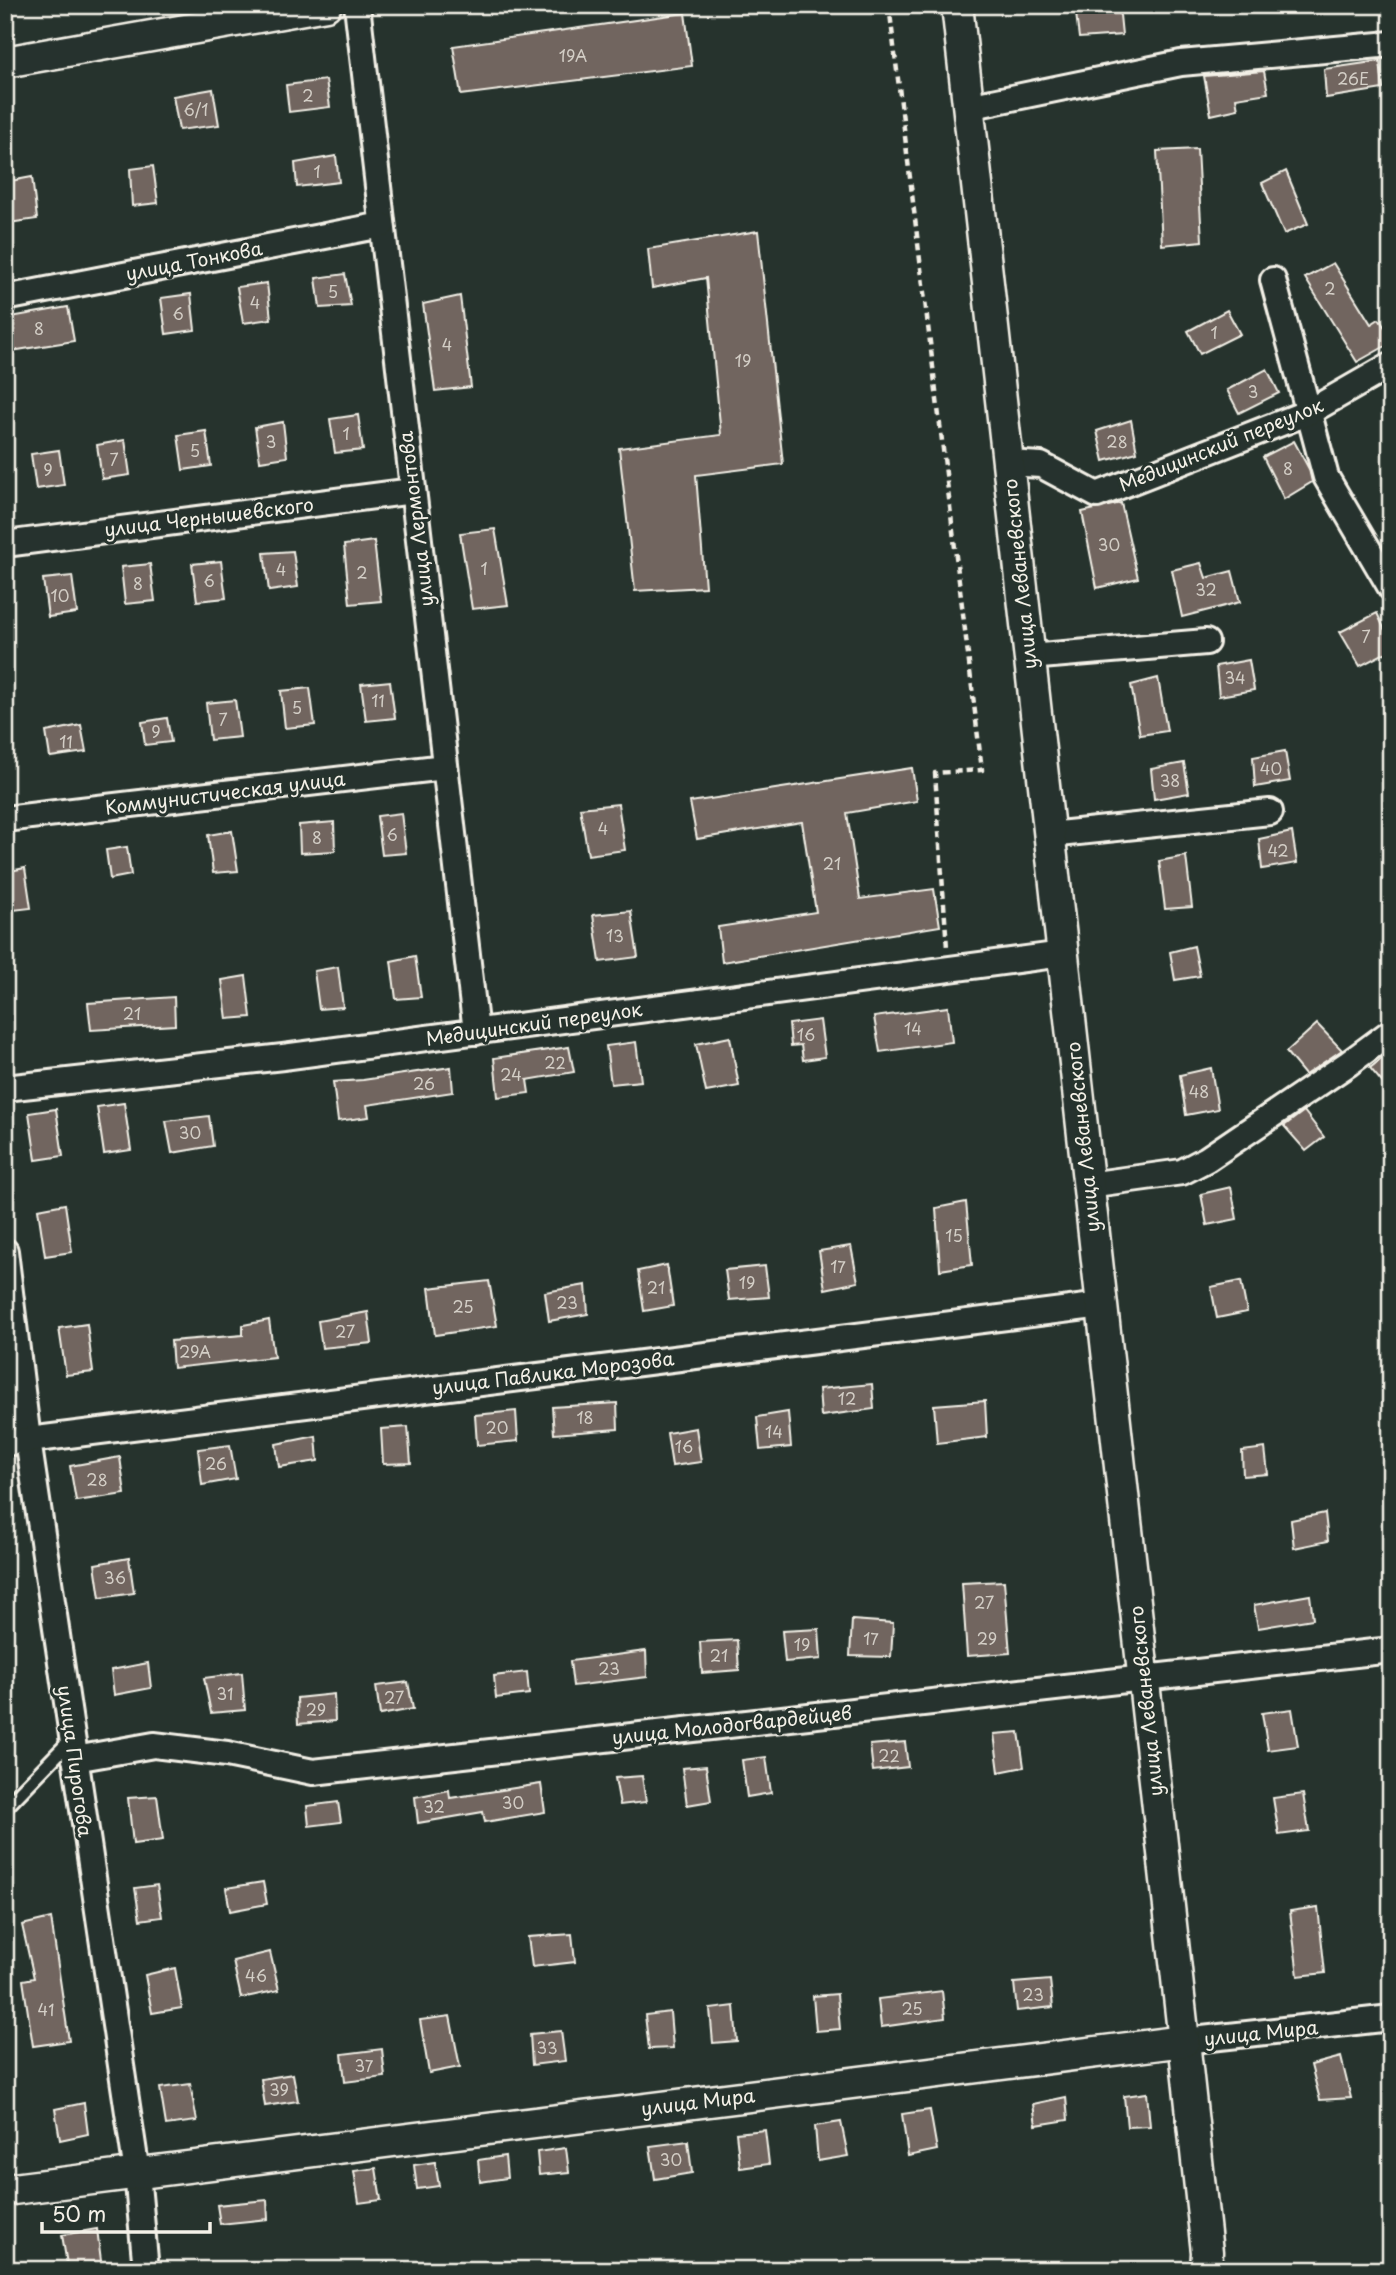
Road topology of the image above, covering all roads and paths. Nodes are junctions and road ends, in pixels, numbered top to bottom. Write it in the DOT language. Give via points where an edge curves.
graph roads {
  1 [pos="326,5"];
  2 [pos="356,5"];
  3 [pos="889,5"];
  4 [pos="957,5"];
  5 [pos="270,10"];
  6 [pos="1391,44"];
  7 [pos="5,62"];
  8 [pos="968,107"];
  9 [pos="382,225"];
  10 [pos="1273,280"];
  11 [pos="5,298"];
  12 [pos="1391,365"];
  13 [pos="1309,412"];
  14 [pos="1008,463"];
  15 [pos="413,491"];
  16 [pos="5,544"];
  17 [pos="1391,588"];
  18 [pos="1206,642"];
  19 [pos="1029,656"];
  20 [pos="445,767"];
  21 [pos="1269,812"];
  22 [pos="5,819"];
  23 [pos="1049,835"];
  24 [pos="1063,954"];
  25 [pos="948,969"];
  26 [pos="475,1032"];
  27 [pos="1391,1032"];
  28 [pos="5,1087"];
  29 [pos="1088,1185"];
  30 [pos="5,1251"];
  31 [pos="1102,1304"];
  32 [pos="16,1441"];
  33 [pos="1391,1650"];
  34 [pos="1143,1679"];
  35 [pos="74,1749"];
  36 [pos="5,1808"];
  37 [pos="1391,2018"];
  38 [pos="1184,2041"];
  39 [pos="137,2173"];
  40 [pos="5,2190"];
  41 [pos="146,2270"];
  42 [pos="1206,2270"];
  1 -- 5 [label="street"];
  2 -- 9 [label="street, улица Лермонтова"];
  3 -- 25 [label="path" via="982,770 935,773"];
  4 -- 8 [label="street, улица Леваневского"];
  5 -- 7 [label="street"];
  6 -- 8 [label="street" via="1181,63"];
  8 -- 14 [label="street, улица Леваневского"];
  9 -- 11 [label="street, улица Тонкова"];
  9 -- 15 [label="street, улица Лермонтова"];
  10 -- 13 [label="street"];
  12 -- 13 [label="street, Медицинский переулок"];
  13 -- 14 [label="street, Медицинский переулок" via="1097,495 1041,466"];
  13 -- 17 [label="street" via="1326,477"];
  14 -- 19 [label="street, улица Леваневского"];
  15 -- 16 [label="street, улица Чернышевского"];
  15 -- 20 [label="street, улица Лермонтова"];
  18 -- 19 [label="street"];
  19 -- 23 [label="street, улица Леваневского"];
  20 -- 22 [label="street, Коммунистическая улица"];
  20 -- 26 [label="street, улица Лермонтова"];
  21 -- 23 [label="street"];
  23 -- 24 [label="street, улица Леваневского"];
  24 -- 25 [label="street, Медицинский переулок"];
  24 -- 29 [label="street, улица Леваневского"];
  25 -- 26 [label="street, Медицинский переулок"];
  26 -- 28 [label="street, Медицинский переулок"];
  27 -- 29 [label="street" via="1182,1172"];
  29 -- 31 [label="street, улица Леваневского"];
  30 -- 32 [label="street, улица Пирогова"];
  31 -- 32 [label="street, улица Павлика Морозова"];
  31 -- 34 [label="street, улица Леваневского"];
  32 -- 35 [label="street, улица Пирогова"];
  33 -- 34 [label="street, улица Молодогвардейцев"];
  34 -- 35 [label="street, улица Молодогвардейцев" via="313,1772 154,1745"];
  34 -- 38 [label="street, улица Леваневского"];
  35 -- 36 [label="lane"];
  35 -- 39 [label="street, улица Пирогова"];
  37 -- 38 [label="street, улица Мира"];
  38 -- 39 [label="street, улица Мира"];
  38 -- 42 [label="street, улица Леваневского"];
  39 -- 40 [label="street, улица Мира"];
  39 -- 41 [label="street, улица Пирогова"];
}
